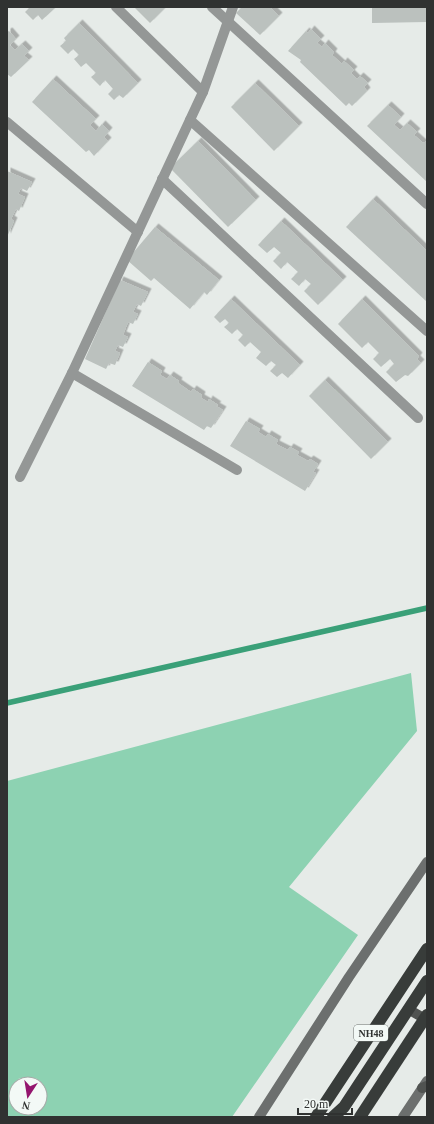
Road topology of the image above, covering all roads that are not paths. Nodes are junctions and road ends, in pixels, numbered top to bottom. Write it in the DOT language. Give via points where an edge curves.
graph roads {
  1 [pos="116,7"];
  2 [pos="212,7"];
  3 [pos="233,7"];
  4 [pos="227,21"];
  5 [pos="203,92"];
  6 [pos="190,120"];
  7 [pos="8,126"];
  8 [pos="162,179"];
  9 [pos="427,204"];
  10 [pos="138,232"];
  11 [pos="427,331"];
  12 [pos="72,373"];
  13 [pos="418,418"];
  14 [pos="237,470"];
  15 [pos="20,477"];
  16 [pos="427,862"];
  17 [pos="427,949"];
  18 [pos="427,981"];
  19 [pos="408,1009"];
  20 [pos="427,1015"];
  21 [pos="427,1020"];
  22 [pos="425,1085"];
  23 [pos="259,1117"];
  24 [pos="316,1117"];
  25 [pos="333,1117"];
  26 [pos="360,1117"];
  27 [pos="403,1117"];
  1 -- 5 [label="street"];
  2 -- 4 [label="street"];
  3 -- 4 [label="street"];
  4 -- 5 [label="street"];
  4 -- 9 [label="street"];
  5 -- 6 [label="street"];
  6 -- 8 [label="street"];
  6 -- 11 [label="street"];
  7 -- 10 [label="street"];
  8 -- 10 [label="street"];
  8 -- 13 [label="street"];
  10 -- 12 [label="street"];
  12 -- 14 [label="street"];
  12 -- 15 [label="street"];
  16 -- 23 [label="street"];
  17 -- 24 [label="highway, NH48"];
  18 -- 19 [label="highway"];
  19 -- 21 [label="main road"];
  19 -- 25 [label="highway" via="344,1107"];
  20 -- 26 [label="highway, bridge"];
  22 -- 27 [label="street"];
}
